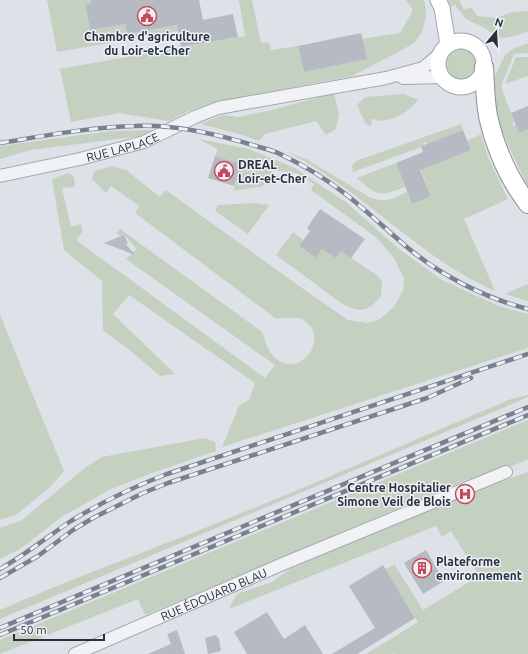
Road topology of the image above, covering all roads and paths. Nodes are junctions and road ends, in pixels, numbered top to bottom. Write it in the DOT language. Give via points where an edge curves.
graph roads {
  1 [pos="440,4"];
  2 [pos="471,43"];
  3 [pos="445,49"];
  4 [pos="484,67"];
  5 [pos="443,77"];
  6 [pos="386,78"];
  7 [pos="0,176"];
  8 [pos="528,204"];
  9 [pos="506,472"];
  10 [pos="75,654"];
  1 -- 2 [label="main road" via="460,35"];
  1 -- 3 [label="main road"];
  2 -- 3 [label="main road" via="458,41"];
  2 -- 4 [label="main road" via="481,53"];
  3 -- 5 [label="main road" via="438,65"];
  3 -- 6 [label="street" via="423,68"];
  4 -- 5 [label="main road" via="477,80 463,86 455,86"];
  4 -- 8 [label="highway" via="488,117 498,148 516,188"];
  5 -- 6 [label="street"];
  6 -- 7 [label="street, RUE LAPLACE" via="218,108 144,142"];
  9 -- 10 [label="street, RUE ÉDOUARD BLAU"];
}
